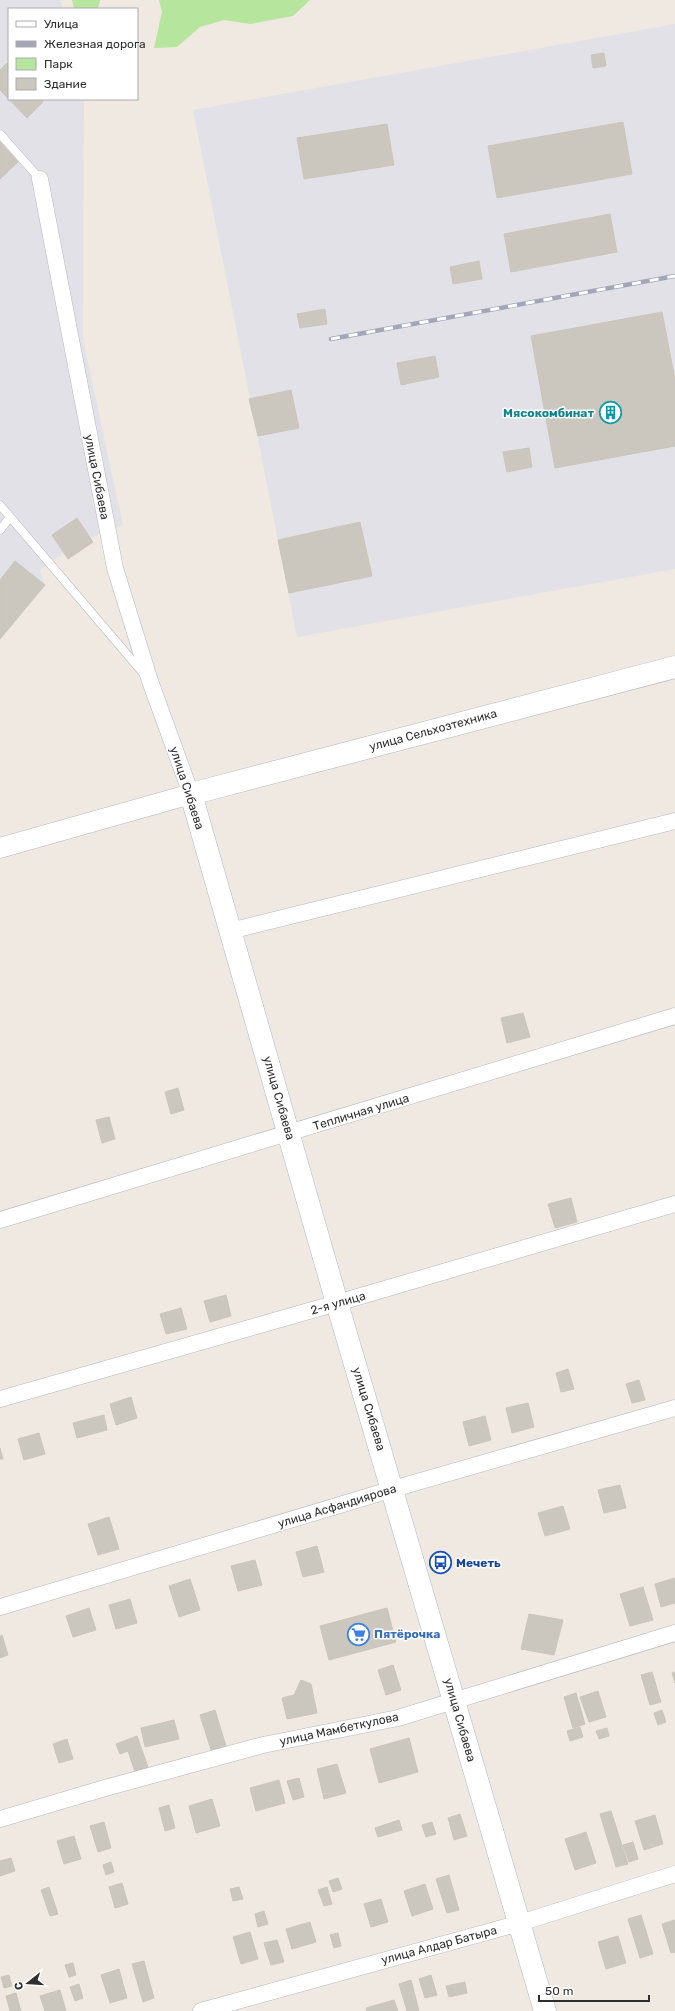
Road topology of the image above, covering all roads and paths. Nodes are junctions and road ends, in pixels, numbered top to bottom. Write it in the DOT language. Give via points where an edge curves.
graph roads {
  1 [pos="0,134"];
  2 [pos="40,179"];
  3 [pos="0,505"];
  4 [pos="10,517"];
  5 [pos="0,530"];
  6 [pos="675,667"];
  7 [pos="150,681"];
  8 [pos="191,794"];
  9 [pos="675,821"];
  10 [pos="0,848"];
  11 [pos="230,931"];
  12 [pos="675,1016"];
  13 [pos="289,1134"];
  14 [pos="675,1204"];
  15 [pos="0,1220"];
  16 [pos="337,1304"];
  17 [pos="0,1399"];
  18 [pos="675,1408"];
  19 [pos="393,1489"];
  20 [pos="0,1607"];
  21 [pos="675,1632"];
  22 [pos="454,1700"];
  23 [pos="0,1819"];
  24 [pos="675,1874"];
  25 [pos="520,1923"];
  26 [pos="201,2011"];
  27 [pos="545,2011"];
  1 -- 2 [label="lane"];
  2 -- 7 [label="street, улица Сибаева" via="115,568"];
  3 -- 4 [label="lane"];
  4 -- 5 [label="lane"];
  4 -- 7 [label="lane"];
  6 -- 8 [label="main road, улица Сельхозтехника"];
  7 -- 8 [label="street, улица Сибаева"];
  8 -- 10 [label="street"];
  8 -- 11 [label="main road, улица Сибаева"];
  9 -- 11 [label="street"];
  11 -- 13 [label="main road, улица Сибаева"];
  12 -- 13 [label="street, Тепличная улица"];
  13 -- 15 [label="street, Тепличная улица"];
  13 -- 16 [label="main road, улица Сибаева"];
  14 -- 16 [label="street, 2-я улица"];
  16 -- 17 [label="street, 2-я улица"];
  16 -- 19 [label="main road, улица Сибаева"];
  18 -- 19 [label="street, улица Асфандиярова"];
  19 -- 20 [label="street, улица Асфандиярова"];
  19 -- 22 [label="main road, улица Сибаева"];
  21 -- 22 [label="street, улица Мамбеткулова"];
  22 -- 23 [label="street, улица Мамбеткулова" via="398,1718 263,1745"];
  22 -- 25 [label="main road, улица Сибаева"];
  24 -- 25 [label="street, улица Алдар Батыра"];
  25 -- 26 [label="street, улица Алдар Батыра"];
  25 -- 27 [label="main road, улица Сибаева"];
}
